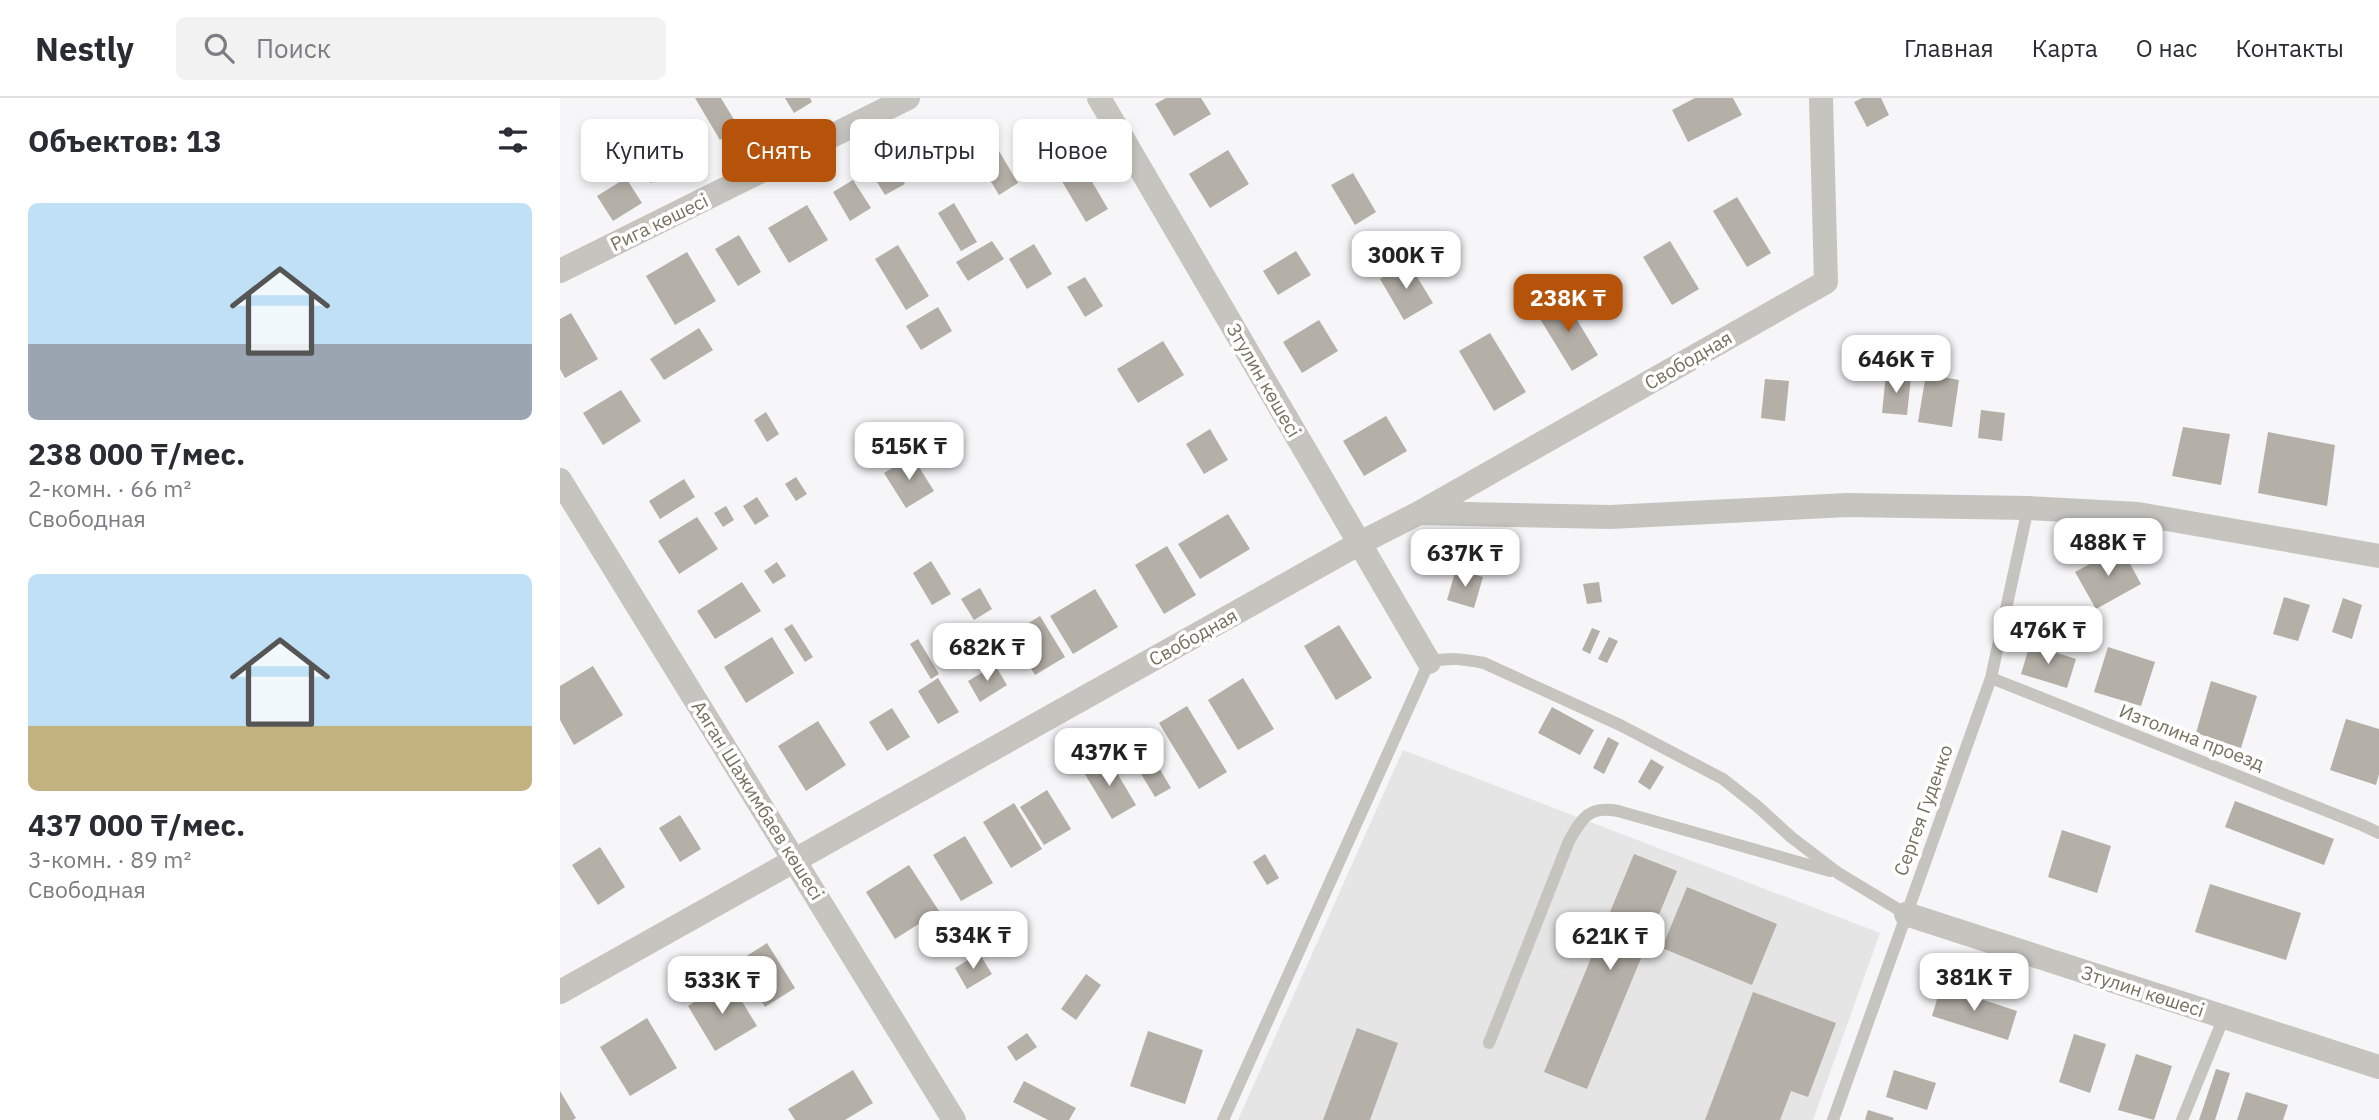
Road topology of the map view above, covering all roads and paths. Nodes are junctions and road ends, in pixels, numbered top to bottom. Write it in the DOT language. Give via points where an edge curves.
graph roads {
  1 [pos="908,98"];
  2 [pos="1099,98"];
  3 [pos="1821,98"];
  4 [pos="560,271"];
  5 [pos="560,480"];
  6 [pos="2028,508"];
  7 [pos="1419,513"];
  8 [pos="1360,543"];
  9 [pos="2379,556"];
  10 [pos="1429,662"];
  11 [pos="1991,678"];
  12 [pos="2379,833"];
  13 [pos="795,860"];
  14 [pos="1838,873"];
  15 [pos="1906,914"];
  16 [pos="560,992"];
  17 [pos="2224,1017"];
  18 [pos="1489,1043"];
  19 [pos="2379,1067"];
  20 [pos="954,1120"];
  21 [pos="1223,1120"];
  22 [pos="1833,1120"];
  23 [pos="2182,1120"];
  1 -- 4 [label="street, Рига көшесі"];
  2 -- 8 [label="street, Зтулин көшесі"];
  3 -- 7 [label="street, Свободная" via="1826,282"];
  5 -- 13 [label="street, Аяган Шажимбаев көшесі"];
  6 -- 7 [label="street" via="1847,505 1610,517"];
  6 -- 9 [label="street" via="2137,514"];
  6 -- 11 [label="lane, Сергея Гуденко"];
  7 -- 8 [label="street, Свободная"];
  8 -- 10 [label="street, Зтулин көшесі"];
  8 -- 13 [label="street, Свободная"];
  10 -- 14 [label="lane" via="1460,658 1484,663 1620,725 1723,779"];
  10 -- 21 [label="lane"];
  11 -- 12 [label="lane, Изтолина проезд"];
  11 -- 15 [label="lane, Сергея Гуденко"];
  13 -- 16 [label="street, Свободная"];
  13 -- 20 [label="street, Аяган Шажимбаев көшесі"];
  14 -- 15 [label="lane"];
  14 -- 18 [label="lane" via="1618,811 1595,810 1577,826 1569,841"];
  15 -- 17 [label="street, Зтулин көшесі"];
  15 -- 22 [label="lane, Сергея Гуденко"];
  17 -- 19 [label="street, Зтулин көшесі"];
  17 -- 23 [label="lane"];
}
